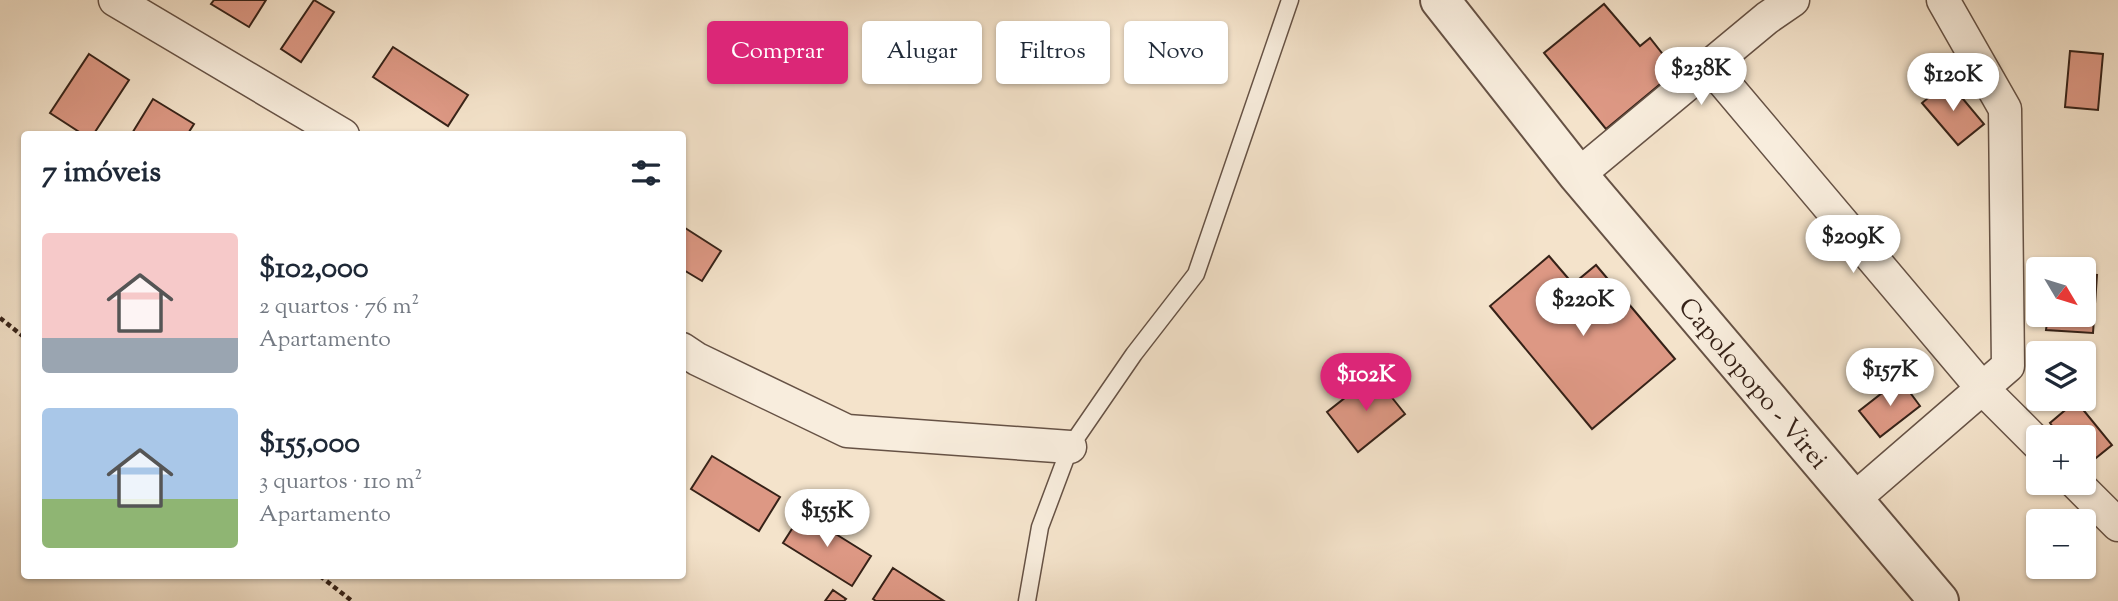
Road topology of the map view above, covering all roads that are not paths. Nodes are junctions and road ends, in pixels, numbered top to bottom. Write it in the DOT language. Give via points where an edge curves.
graph roads {
  1 [pos="114,0"];
  2 [pos="1290,0"];
  3 [pos="1440,0"];
  4 [pos="1793,0"];
  5 [pos="1943,0"];
  6 [pos="1710,66"];
  7 [pos="336,131"];
  8 [pos="1578,174"];
  9 [pos="686,352"];
  10 [pos="1983,388"];
  11 [pos="2026,432"];
  12 [pos="1070,447"];
  13 [pos="2088,495"];
  14 [pos="1853,500"];
  15 [pos="2118,525"];
  16 [pos="1027,601"];
  17 [pos="1939,601"];
  1 -- 7 [label="street"];
  2 -- 12 [label="lane" via="1196,274"];
  3 -- 8 [label="street, Capolopopo - Virei"];
  4 -- 6 [label="street"];
  5 -- 10 [label="street" via="2005,109 2008,366"];
  6 -- 8 [label="street"];
  6 -- 10 [label="street"];
  8 -- 14 [label="street, Capolopopo - Virei"];
  9 -- 12 [label="street" via="847,431"];
  10 -- 11 [label="street"];
  10 -- 14 [label="street"];
  12 -- 16 [label="lane" via="1040,527"];
  13 -- 15 [label="street"];
  14 -- 17 [label="street, Capolopopo - Virei"];
}
